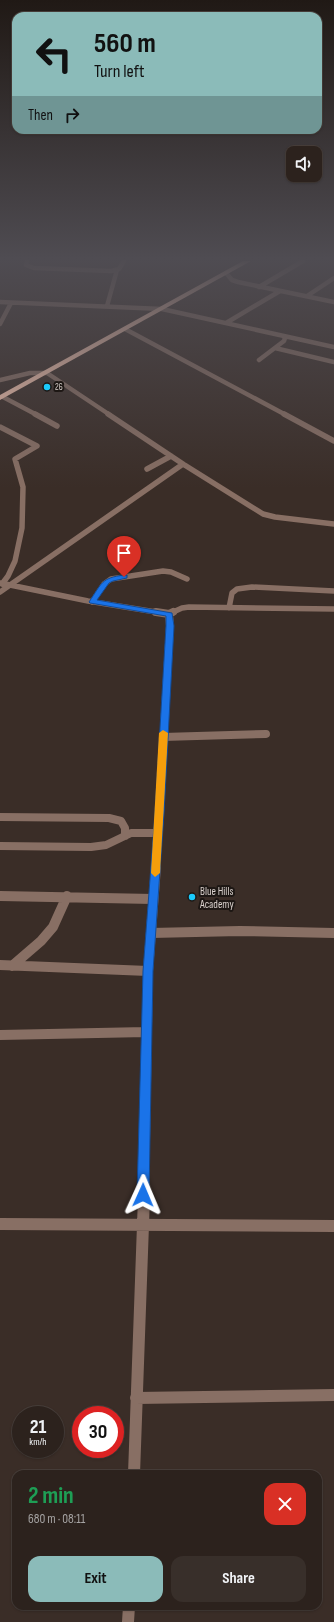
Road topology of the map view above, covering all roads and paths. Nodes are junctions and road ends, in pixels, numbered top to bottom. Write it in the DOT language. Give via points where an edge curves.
graph roads {
  1 [pos="283,336"];
  2 [pos="111,337"];
  3 [pos="140,337"];
  4 [pos="286,337"];
  5 [pos="334,347"];
  6 [pos="275,348"];
  7 [pos="259,360"];
  8 [pos="334,362"];
  9 [pos="47,373"];
  10 [pos="0,374"];
  11 [pos="8,378"];
  12 [pos="0,380"];
  13 [pos="22,386"];
  14 [pos="1,398"];
  15 [pos="57,426"];
  16 [pos="0,427"];
  17 [pos="334,441"];
  18 [pos="171,456"];
  19 [pos="184,464"];
  20 [pos="147,469"];
  21 [pos="334,524"];
  22 [pos="187,579"];
  23 [pos="1,583"];
  24 [pos="10,585"];
  25 [pos="334,591"];
  26 [pos="0,592"];
  27 [pos="92,602"];
  28 [pos="229,608"];
  29 [pos="334,609"];
  30 [pos="169,614"];
  31 [pos="266,734"];
  32 [pos="163,737"];
  33 [pos="0,817"];
  34 [pos="158,833"];
  35 [pos="125,836"];
  36 [pos="0,846"];
  37 [pos="0,896"];
  38 [pos="67,896"];
  39 [pos="154,899"];
  40 [pos="151,932"];
  41 [pos="334,933"];
  42 [pos="0,965"];
  43 [pos="12,966"];
  44 [pos="148,971"];
  45 [pos="146,1032"];
  46 [pos="0,1035"];
  47 [pos="0,1224"];
  48 [pos="143,1226"];
  49 [pos="334,1226"];
  50 [pos="334,1395"];
  51 [pos="136,1398"];
  52 [pos="134,1470"];
  53 [pos="129,1610"];
  54 [pos="128,1622"];
  1 -- 6 [label="street" via="284,342"];
  2 -- 9 [label="highway"];
  3 -- 17 [label="street"];
  4 -- 5 [label="street"];
  6 -- 7 [label="street"];
  6 -- 8 [label="street"];
  9 -- 11 [label="street" via="30,373"];
  9 -- 13 [label="highway"];
  9 -- 18 [label="street"];
  10 -- 11 [label="street"];
  11 -- 12 [label="street"];
  11 -- 13 [label="street"];
  13 -- 14 [label="highway"];
  14 -- 15 [label="street"];
  16 -- 23 [label="street" via="37,446 15,459 23,487 22,528 15,561 8,576"];
  18 -- 19 [label="street"];
  18 -- 20 [label="street"];
  19 -- 21 [label="street" via="263,514"];
  19 -- 24 [label="street"];
  22 -- 27 [label="street" via="164,571 111,579 104,584"];
  23 -- 24 [label="street"];
  24 -- 26 [label="street"];
  24 -- 27 [label="street"];
  25 -- 28 [label="street" via="240,588 231,593"];
  27 -- 30 [label="street"];
  28 -- 29 [label="street"];
  28 -- 30 [label="street" via="189,607"];
  30 -- 32 [label="street"];
  31 -- 32 [label="street"];
  32 -- 34 [label="street"];
  33 -- 35 [label="street" via="109,818 121,821 125,828"];
  34 -- 35 [label="street" via="137,832"];
  34 -- 39 [label="street"];
  35 -- 36 [label="street" via="91,848"];
  37 -- 38 [label="street"];
  38 -- 39 [label="street"];
  38 -- 43 [label="street" via="53,927"];
  39 -- 40 [label="street"];
  40 -- 41 [label="street"];
  40 -- 44 [label="street"];
  42 -- 43 [label="street"];
  43 -- 44 [label="street"];
  44 -- 45 [label="street"];
  45 -- 46 [label="street"];
  45 -- 48 [label="street"];
  47 -- 48 [label="street"];
  48 -- 49 [label="street"];
  48 -- 51 [label="street"];
  50 -- 51 [label="street"];
  51 -- 52 [label="street"];
  53 -- 54 [label="street"];
}
